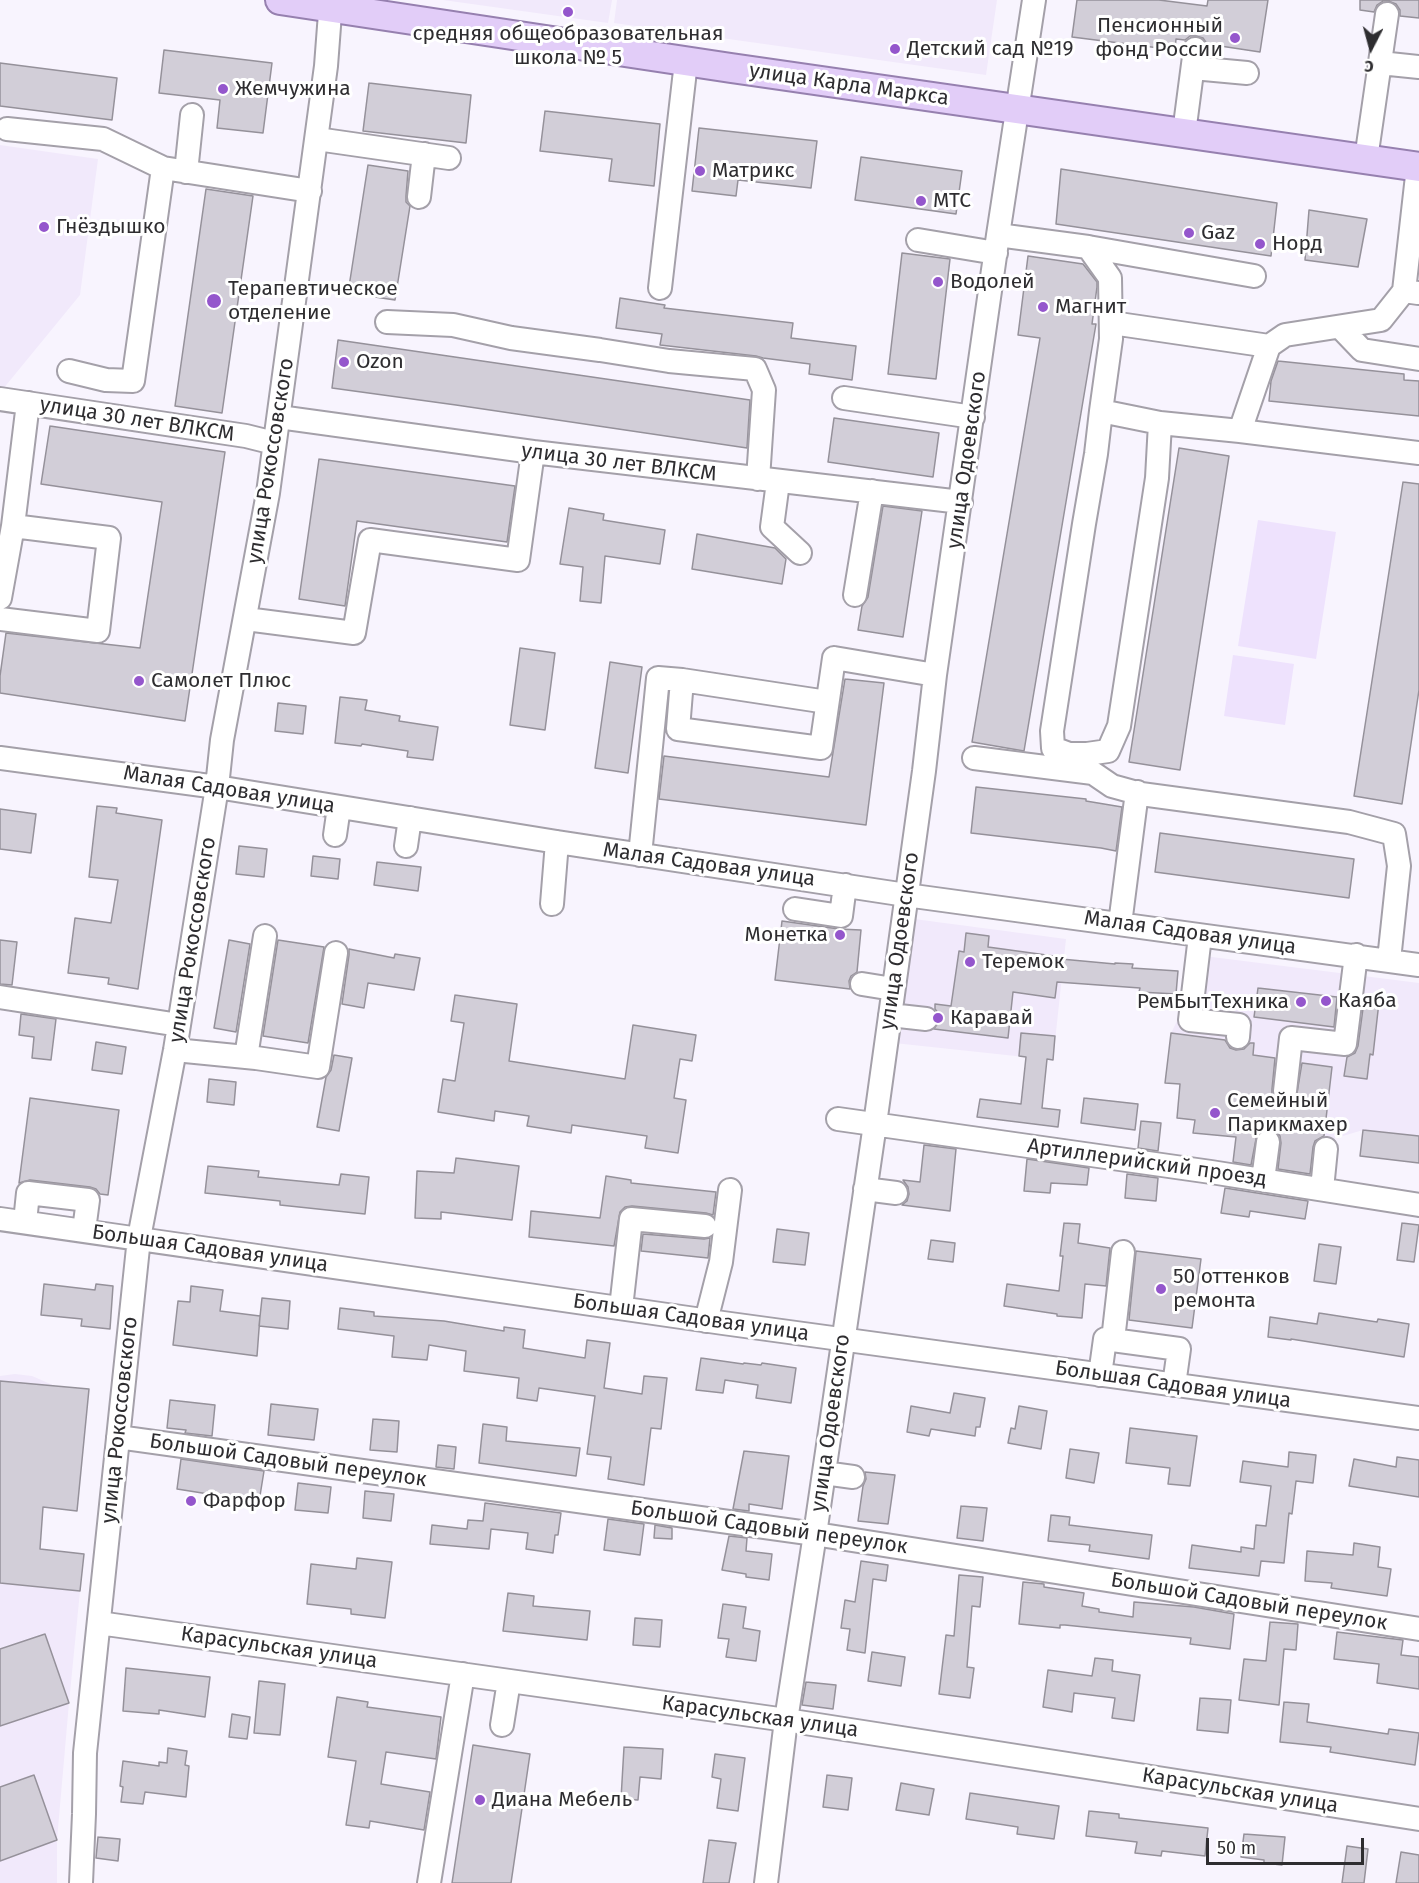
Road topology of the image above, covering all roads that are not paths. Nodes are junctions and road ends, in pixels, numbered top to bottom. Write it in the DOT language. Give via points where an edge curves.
graph roads {
  1 [pos="280,0"];
  2 [pos="1034,0"];
  3 [pos="330,4"];
  4 [pos="1388,14"];
  5 [pos="686,62"];
  6 [pos="1380,63"];
  7 [pos="1419,68"];
  8 [pos="1247,73"];
  9 [pos="1018,110"];
  10 [pos="192,115"];
  11 [pos="7,129"];
  12 [pos="1184,133"];
  13 [pos="317,139"];
  14 [pos="423,154"];
  15 [pos="449,158"];
  16 [pos="1366,159"];
  17 [pos="1418,167"];
  18 [pos="163,168"];
  19 [pos="186,172"];
  20 [pos="310,191"];
  21 [pos="419,197"];
  22 [pos="918,240"];
  23 [pos="997,244"];
  24 [pos="1088,247"];
  25 [pos="1254,276"];
  26 [pos="660,288"];
  27 [pos="1412,292"];
  28 [pos="387,322"];
  29 [pos="1112,323"];
  30 [pos="1340,327"];
  31 [pos="1269,346"];
  32 [pos="1419,359"];
  33 [pos="69,370"];
  34 [pos="844,398"];
  35 [pos="0,399"];
  36 [pos="28,404"];
  37 [pos="1101,411"];
  38 [pos="279,417"];
  39 [pos="973,417"];
  40 [pos="1160,423"];
  41 [pos="1240,431"];
  42 [pos="274,443"];
  43 [pos="533,452"];
  44 [pos="1419,453"];
  45 [pos="768,481"];
  46 [pos="872,491"];
  47 [pos="961,502"];
  48 [pos="13,526"];
  49 [pos="800,553"];
  50 [pos="855,595"];
  51 [pos="0,598"];
  52 [pos="246,618"];
  53 [pos="0,619"];
  54 [pos="935,675"];
  55 [pos="682,680"];
  56 [pos="826,702"];
  57 [pos="0,758"];
  58 [pos="974,758"];
  59 [pos="217,787"];
  60 [pos="1137,792"];
  61 [pos="339,807"];
  62 [pos="410,818"];
  63 [pos="335,835"];
  64 [pos="557,842"];
  65 [pos="406,846"];
  66 [pos="640,855"];
  67 [pos="845,885"];
  68 [pos="906,895"];
  69 [pos="552,904"];
  70 [pos="795,909"];
  71 [pos="1120,924"];
  72 [pos="265,936"];
  73 [pos="1200,936"];
  74 [pos="336,953"];
  75 [pos="1356,956"];
  76 [pos="1389,960"];
  77 [pos="1419,965"];
  78 [pos="862,984"];
  79 [pos="893,989"];
  80 [pos="0,997"];
  81 [pos="890,1015"];
  82 [pos="926,1019"];
  83 [pos="179,1025"];
  84 [pos="1226,1032"];
  85 [pos="175,1050"];
  86 [pos="246,1057"];
  87 [pos="1285,1091"];
  88 [pos="838,1119"];
  89 [pos="874,1126"];
  90 [pos="1268,1142"];
  91 [pos="1326,1149"];
  92 [pos="1263,1180"];
  93 [pos="865,1186"];
  94 [pos="1322,1189"];
  95 [pos="730,1190"];
  96 [pos="896,1193"];
  97 [pos="1419,1205"];
  98 [pos="0,1219"];
  99 [pos="24,1222"];
  100 [pos="705,1226"];
  101 [pos="84,1230"];
  102 [pos="140,1238"];
  103 [pos="1124,1252"];
  104 [pos="621,1308"];
  105 [pos="706,1321"];
  106 [pos="843,1339"];
  107 [pos="1113,1340"];
  108 [pos="1100,1375"];
  109 [pos="1174,1385"];
  110 [pos="1419,1418"];
  111 [pos="118,1437"];
  112 [pos="824,1473"];
  113 [pos="853,1477"];
  114 [pos="815,1534"];
  115 [pos="99,1623"];
  116 [pos="1419,1629"];
  117 [pos="463,1674"];
  118 [pos="509,1681"];
  119 [pos="786,1720"];
  120 [pos="502,1725"];
  121 [pos="1419,1819"];
  122 [pos="773,1882"];
  123 [pos="81,1883"];
  124 [pos="429,1883"];
  1 -- 3 [label="main road, улица Карла Маркса"];
  2 -- 9 [label="street, улица Одоевского"];
  3 -- 5 [label="main road, улица Карла Маркса"];
  3 -- 13 [label="street, улица Рокоссовского"];
  4 -- 6 [label="street"];
  5 -- 9 [label="main road, улица Карла Маркса"];
  5 -- 26 [label="street"];
  6 -- 7 [label="street"];
  6 -- 16 [label="street"];
  8 -- 12 [label="street" via="1194,59"];
  9 -- 12 [label="main road, улица Карла Маркса"];
  9 -- 23 [label="street, улица Одоевского"];
  10 -- 19 [label="street"];
  11 -- 18 [label="street" via="103,139"];
  12 -- 16 [label="main road, улица Карла Маркса"];
  13 -- 14 [label="street"];
  13 -- 20 [label="street, улица Рокоссовского"];
  14 -- 15 [label="street"];
  14 -- 21 [label="street"];
  16 -- 17 [label="main road, улица Карла Маркса"];
  17 -- 27 [label="street"];
  18 -- 19 [label="street"];
  18 -- 33 [label="street" via="133,381 106,380"];
  19 -- 20 [label="street"];
  20 -- 38 [label="street, улица Рокоссовского"];
  22 -- 23 [label="street"];
  23 -- 24 [label="street"];
  23 -- 39 [label="street, улица Одоевского"];
  24 -- 25 [label="street"];
  24 -- 29 [label="street" via="1110,278"];
  27 -- 30 [label="street" via="1381,320"];
  28 -- 45 [label="street" via="453,325 511,338 755,369 764,390"];
  29 -- 31 [label="street"];
  29 -- 37 [label="street"];
  30 -- 31 [label="street" via="1285,335"];
  30 -- 32 [label="street" via="1362,350"];
  31 -- 41 [label="street"];
  34 -- 39 [label="street"];
  35 -- 36 [label="street, улица 30 лет ВЛКСМ"];
  36 -- 42 [label="street, улица 30 лет ВЛКСМ"];
  36 -- 48 [label="street"];
  37 -- 40 [label="street"];
  37 -- 40 [label="street" via="1053,731 1053,748 1069,754 1108,751 1119,726 1155,489"];
  38 -- 42 [label="street, улица Рокоссовского"];
  38 -- 43 [label="street, улица 30 лет ВЛКСМ"];
  39 -- 47 [label="street, улица Одоевского"];
  40 -- 41 [label="street"];
  41 -- 44 [label="street"];
  42 -- 52 [label="street, улица Рокоссовского"];
  43 -- 45 [label="street, улица 30 лет ВЛКСМ"];
  43 -- 52 [label="street" via="518,560 370,540 354,633"];
  45 -- 46 [label="street, улица 30 лет ВЛКСМ"];
  45 -- 49 [label="street" via="772,527"];
  46 -- 47 [label="street, улица 30 лет ВЛКСМ"];
  46 -- 50 [label="street"];
  47 -- 54 [label="street, улица Одоевского"];
  48 -- 51 [label="street"];
  48 -- 53 [label="street" via="109,538 98,631"];
  52 -- 59 [label="street, улица Рокоссовского" via="222,740"];
  54 -- 56 [label="street" via="834,658"];
  54 -- 68 [label="street, улица Одоевского"];
  55 -- 56 [label="street"];
  55 -- 56 [label="street" via="678,729 821,748"];
  55 -- 66 [label="street" via="658,678"];
  57 -- 59 [label="street, Малая Садовая улица"];
  58 -- 60 [label="street" via="1093,773 1112,786"];
  59 -- 61 [label="street, Малая Садовая улица"];
  59 -- 83 [label="street, улица Рокоссовского"];
  60 -- 71 [label="street"];
  60 -- 76 [label="street" via="1349,822 1394,834 1399,866"];
  61 -- 62 [label="street, Малая Садовая улица"];
  61 -- 63 [label="street"];
  62 -- 64 [label="street, Малая Садовая улица"];
  62 -- 65 [label="street"];
  64 -- 66 [label="street, Малая Садовая улица"];
  64 -- 69 [label="street"];
  66 -- 67 [label="street, Малая Садовая улица"];
  67 -- 68 [label="street, Малая Садовая улица"];
  67 -- 70 [label="street" via="841,916"];
  68 -- 71 [label="street, Малая Садовая улица"];
  68 -- 79 [label="street, улица Одоевского"];
  71 -- 73 [label="street, Малая Садовая улица"];
  72 -- 86 [label="street"];
  73 -- 75 [label="street, Малая Садовая улица"];
  73 -- 84 [label="street" via="1189,1026"];
  74 -- 86 [label="street" via="318,1067"];
  75 -- 76 [label="street, Малая Садовая улица"];
  75 -- 87 [label="street" via="1345,1044 1291,1038"];
  76 -- 77 [label="street, Малая Садовая улица"];
  78 -- 79 [label="street"];
  79 -- 81 [label="street, улица Одоевского"];
  80 -- 83 [label="street"];
  81 -- 82 [label="street"];
  81 -- 89 [label="street, улица Одоевского"];
  83 -- 85 [label="street, улица Рокоссовского"];
  85 -- 86 [label="street"];
  85 -- 102 [label="street, улица Рокоссовского"];
  88 -- 89 [label="street, Артиллерийский проезд"];
  89 -- 92 [label="street, Артиллерийский проезд"];
  89 -- 93 [label="street, улица Одоевского"];
  90 -- 92 [label="street"];
  91 -- 94 [label="street"];
  92 -- 94 [label="street, Артиллерийский проезд"];
  93 -- 96 [label="street"];
  93 -- 106 [label="street, улица Одоевского"];
  94 -- 97 [label="street, Артиллерийский проезд"];
  95 -- 105 [label="street" via="721,1262"];
  98 -- 99 [label="street, Большая Садовая улица"];
  99 -- 101 [label="street, Большая Садовая улица"];
  99 -- 101 [label="street" via="28,1193 88,1200"];
  100 -- 104 [label="street" via="631,1219"];
  101 -- 102 [label="street, Большая Садовая улица"];
  102 -- 104 [label="street, Большая Садовая улица"];
  102 -- 111 [label="street, улица Рокоссовского"];
  103 -- 107 [label="street"];
  104 -- 105 [label="street, Большая Садовая улица"];
  105 -- 106 [label="street, Большая Садовая улица"];
  106 -- 108 [label="street, Большая Садовая улица"];
  106 -- 112 [label="street, улица Одоевского"];
  107 -- 108 [label="street" via="1105,1339"];
  107 -- 109 [label="street" via="1179,1349"];
  108 -- 109 [label="street, Большая Садовая улица"];
  109 -- 110 [label="street, Большая Садовая улица"];
  111 -- 114 [label="street, Большой Садовый переулок"];
  111 -- 115 [label="street, улица Рокоссовского"];
  112 -- 113 [label="street"];
  112 -- 114 [label="street, улица Одоевского"];
  114 -- 116 [label="street, Большой Садовый переулок"];
  114 -- 119 [label="street, улица Одоевского"];
  115 -- 117 [label="street, Карасульская улица"];
  115 -- 123 [label="street, улица Рокоссовского" via="85,1753"];
  117 -- 118 [label="street, Карасульская улица"];
  117 -- 124 [label="street"];
  118 -- 119 [label="street, Карасульская улица"];
  118 -- 120 [label="street"];
  119 -- 121 [label="street, Карасульская улица"];
  119 -- 122 [label="street, улица Одоевского"];
}
